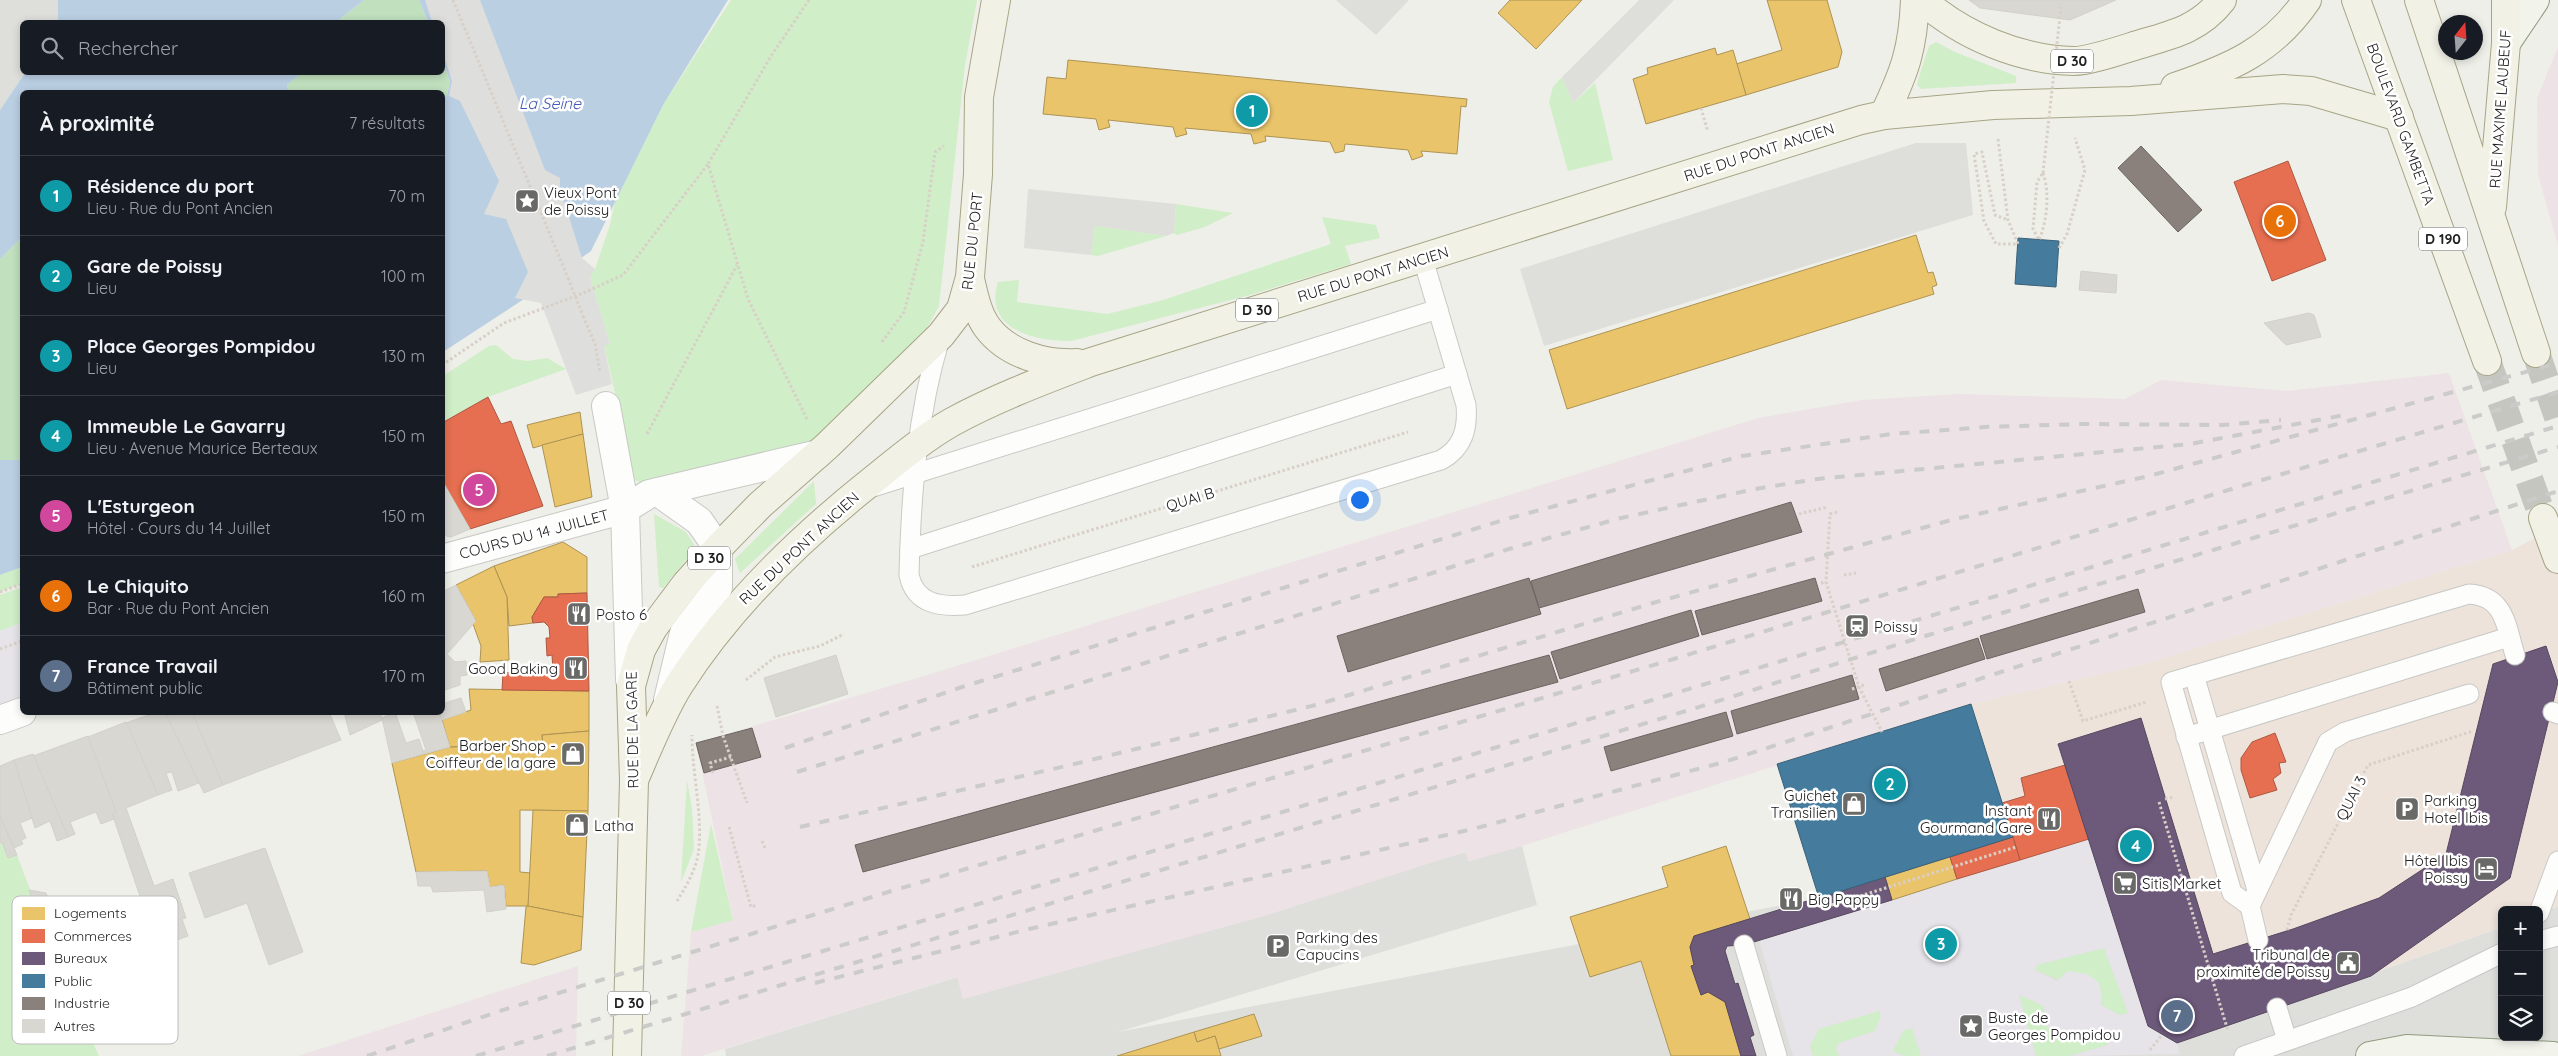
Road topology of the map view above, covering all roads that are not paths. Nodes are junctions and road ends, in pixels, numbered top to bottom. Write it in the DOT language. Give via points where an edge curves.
graph roads {
  1 [pos="996,0"];
  2 [pos="1915,0"];
  3 [pos="1922,0"];
  4 [pos="2222,0"];
  5 [pos="2306,0"];
  6 [pos="2356,0"];
  7 [pos="2420,0"];
  8 [pos="2506,0"];
  9 [pos="2535,0"];
  10 [pos="2506,44"];
  11 [pos="2131,101"];
  12 [pos="1884,115"];
  13 [pos="2399,117"];
  14 [pos="2492,219"];
  15 [pos="1423,259"];
  16 [pos="970,277"];
  17 [pos="1438,309"];
  18 [pos="941,335"];
  19 [pos="2536,353"];
  20 [pos="2487,361"];
  21 [pos="1091,362"];
  22 [pos="1457,374"];
  23 [pos="606,406"];
  24 [pos="918,444"];
  25 [pos="818,454"];
  26 [pos="914,473"];
  27 [pos="658,492"];
  28 [pos="856,493"];
  29 [pos="625,509"];
  30 [pos="2543,518"];
  31 [pos="718,548"];
  32 [pos="910,549"];
  33 [pos="445,558"];
  34 [pos="2558,559"];
  35 [pos="2194,675"];
  36 [pos="631,686"];
  37 [pos="2469,694"];
  38 [pos="666,709"];
  39 [pos="20,713"];
  40 [pos="0,720"];
  41 [pos="2210,729"];
  42 [pos="2186,737"];
  43 [pos="634,780"];
  44 [pos="2558,861"];
  45 [pos="2254,898"];
  46 [pos="2542,906"];
  47 [pos="2558,936"];
  48 [pos="2258,940"];
  49 [pos="2543,940"];
  50 [pos="1744,945"];
  51 [pos="2498,955"];
  52 [pos="2277,1008"];
  53 [pos="2287,1040"];
  54 [pos="627,1056"];
  55 [pos="1777,1056"];
  56 [pos="2244,1056"];
  57 [pos="2370,1056"];
  58 [pos="2554,1056"];
  1 -- 16 [label="main road, RUE DU PORT" via="979,97 978,174"];
  2 -- 12 [label="main road" via="1909,56"];
  3 -- 4 [label="main road, D 30" via="1957,26 2014,52 2076,61 2194,27"];
  5 -- 11 [label="main road, RUE DU PONT ANCIEN / D 30" via="2281,32 2245,60"];
  6 -- 13 [label="main road, BOULEVARD GAMBETTA / D 190"];
  7 -- 14 [label="main road"];
  8 -- 10 [label="main road, RUE MAXIME LAUBEUF"];
  9 -- 10 [label="street"];
  10 -- 14 [label="main road, RUE MAXIME LAUBEUF"];
  11 -- 12 [label="main road, RUE DU PONT ANCIEN / D 30" via="1994,105"];
  11 -- 13 [label="main road, RUE DU PONT ANCIEN / D 30" via="2284,89 2310,91"];
  12 -- 15 [label="main road, RUE DU PONT ANCIEN / D 30"];
  13 -- 20 [label="main road, BOULEVARD GAMBETTA / D 190"];
  14 -- 19 [label="main road"];
  15 -- 17 [label="lane"];
  15 -- 21 [label="main road, RUE DU PONT ANCIEN / D 30"];
  16 -- 18 [label="main road, RUE DU PORT" via="962,309"];
  16 -- 21 [label="main road, D 30" via="980,315 1008,346 1041,361 1061,364"];
  17 -- 22 [label="lane"];
  17 -- 26 [label="lane"];
  18 -- 24 [label="lane" via="928,376"];
  18 -- 25 [label="main road, RUE DU PORT"];
  21 -- 24 [label="main road, RUE DU PONT ANCIEN / D 30" via="952,422"];
  22 -- 32 [label="lane"];
  22 -- 32 [label="lane" via="1466,405 1466,427 1455,451 1441,460 965,605 938,605 919,597 911,586"];
  23 -- 29 [label="street, RUE DE LA GARE"];
  24 -- 26 [label="lane"];
  24 -- 28 [label="main road, RUE DU PONT ANCIEN / D 30"];
  25 -- 27 [label="street"];
  25 -- 31 [label="main road, D 30" via="760,505"];
  26 -- 28 [label="lane"];
  26 -- 32 [label="lane"];
  27 -- 29 [label="street"];
  27 -- 31 [label="street" via="700,521"];
  28 -- 38 [label="main road, RUE DU PONT ANCIEN / D 30" via="830,514 737,606 712,636"];
  29 -- 33 [label="street, COURS DU 14 JUILLET"];
  29 -- 36 [label="street, RUE DE LA GARE"];
  30 -- 34 [label="main road"];
  31 -- 36 [label="main road, D 30" via="653,628 641,650"];
  31 -- 38 [label="street" via="718,588 684,633"];
  35 -- 41 [label="lane"];
  35 -- 41 [label="lane" via="2469,594 2494,600 2499,606 2512,646"];
  35 -- 42 [label="lane" via="2171,682"];
  36 -- 43 [label="main road, RUE DE LA GARE / D 30"];
  37 -- 45 [label="lane" via="2345,732 2328,742"];
  38 -- 43 [label="main road, RUE DU PONT ANCIEN / D 30"];
  39 -- 40 [label="street"];
  41 -- 42 [label="lane"];
  41 -- 45 [label="lane"];
  42 -- 45 [label="lane" via="2232,893"];
  43 -- 54 [label="main road, RUE DE LA GARE / D 30"];
  44 -- 46 [label="lane"];
  45 -- 48 [label="lane"];
  47 -- 49 [label="lane"];
  50 -- 55 [label="lane"];
  51 -- 53 [label="lane" via="2412,997"];
  52 -- 53 [label="lane"];
  53 -- 56 [label="lane"];
  57 -- 58 [label="street" via="2407,1049"];
}
